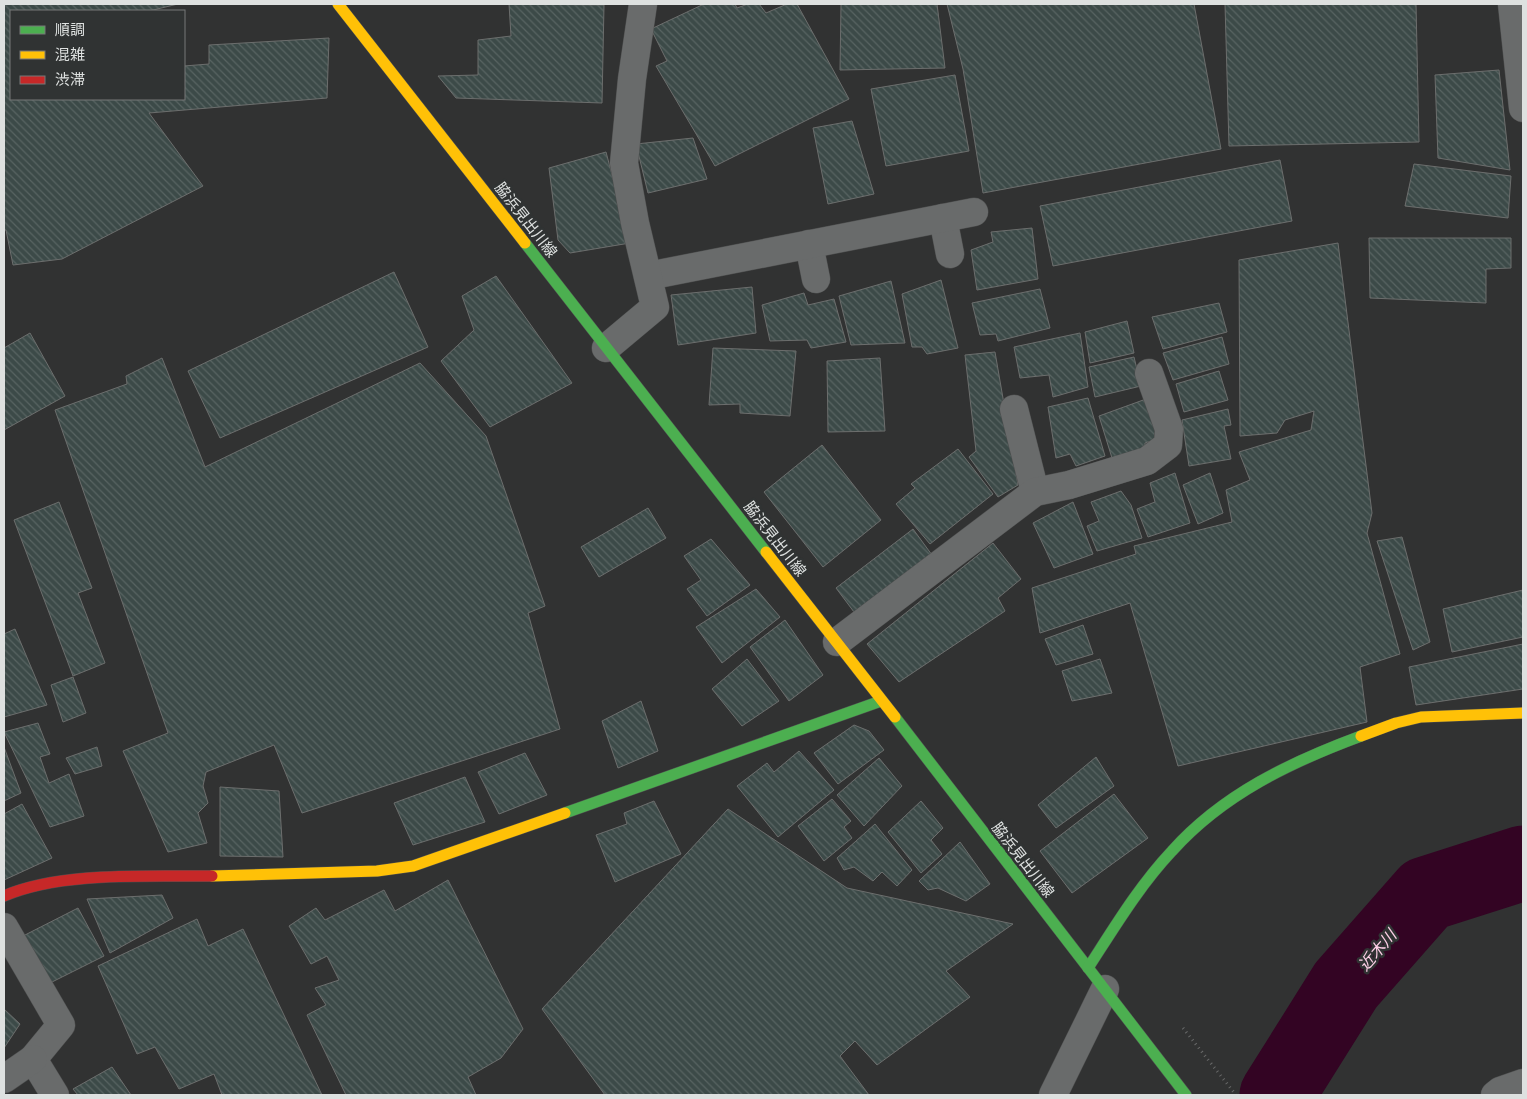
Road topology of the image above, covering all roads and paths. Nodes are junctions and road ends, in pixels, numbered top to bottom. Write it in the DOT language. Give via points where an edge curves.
graph roads {
  1 [pos="338,4"];
  2 [pos="643,4"];
  3 [pos="1512,4"];
  4 [pos="1523,108"];
  5 [pos="974,212"];
  6 [pos="943,218"];
  7 [pos="809,244"];
  8 [pos="950,254"];
  9 [pos="648,276"];
  10 [pos="816,279"];
  11 [pos="606,348"];
  12 [pos="1149,373"];
  13 [pos="1014,409"];
  14 [pos="1035,492"];
  15 [pos="836,642"];
  16 [pos="881,702"];
  17 [pos="1523,713"];
  18 [pos="4,896"];
  19 [pos="4,927"];
  20 [pos="1088,968"];
  21 [pos="1111,998"];
  22 [pos="33,1059"];
  23 [pos="4,1079"];
  24 [pos="1523,1083"];
  25 [pos="55,1095"];
  26 [pos="1053,1095"];
  27 [pos="1186,1095"];
  28 [pos="1495,1095"];
  1 -- 11 [label="street, 脇浜見出川線"];
  2 -- 9 [label="street" via="624,163"];
  3 -- 4 [label="street"];
  5 -- 6 [label="street"];
  6 -- 7 [label="street"];
  6 -- 8 [label="street"];
  7 -- 9 [label="street"];
  7 -- 10 [label="street"];
  9 -- 11 [label="street" via="655,307"];
  11 -- 15 [label="street, 脇浜見出川線"];
  12 -- 14 [label="street" via="1169,429 1168,446 1147,462 1069,486"];
  13 -- 14 [label="street"];
  14 -- 15 [label="street"];
  15 -- 16 [label="street, 脇浜見出川線"];
  16 -- 18 [label="street" via="414,866 377,871 89,879 25,887"];
  16 -- 20 [label="street, 脇浜見出川線"];
  17 -- 20 [label="street" via="1420,717 1316,751 1268,775 1192,830 1169,854"];
  19 -- 22 [label="street" via="61,1025"];
  20 -- 21 [label="street, 脇浜見出川線"];
  21 -- 26 [label="street"];
  21 -- 27 [label="street, 脇浜見出川線"];
  22 -- 23 [label="street"];
  22 -- 25 [label="street"];
  24 -- 28 [label="street"];
}
